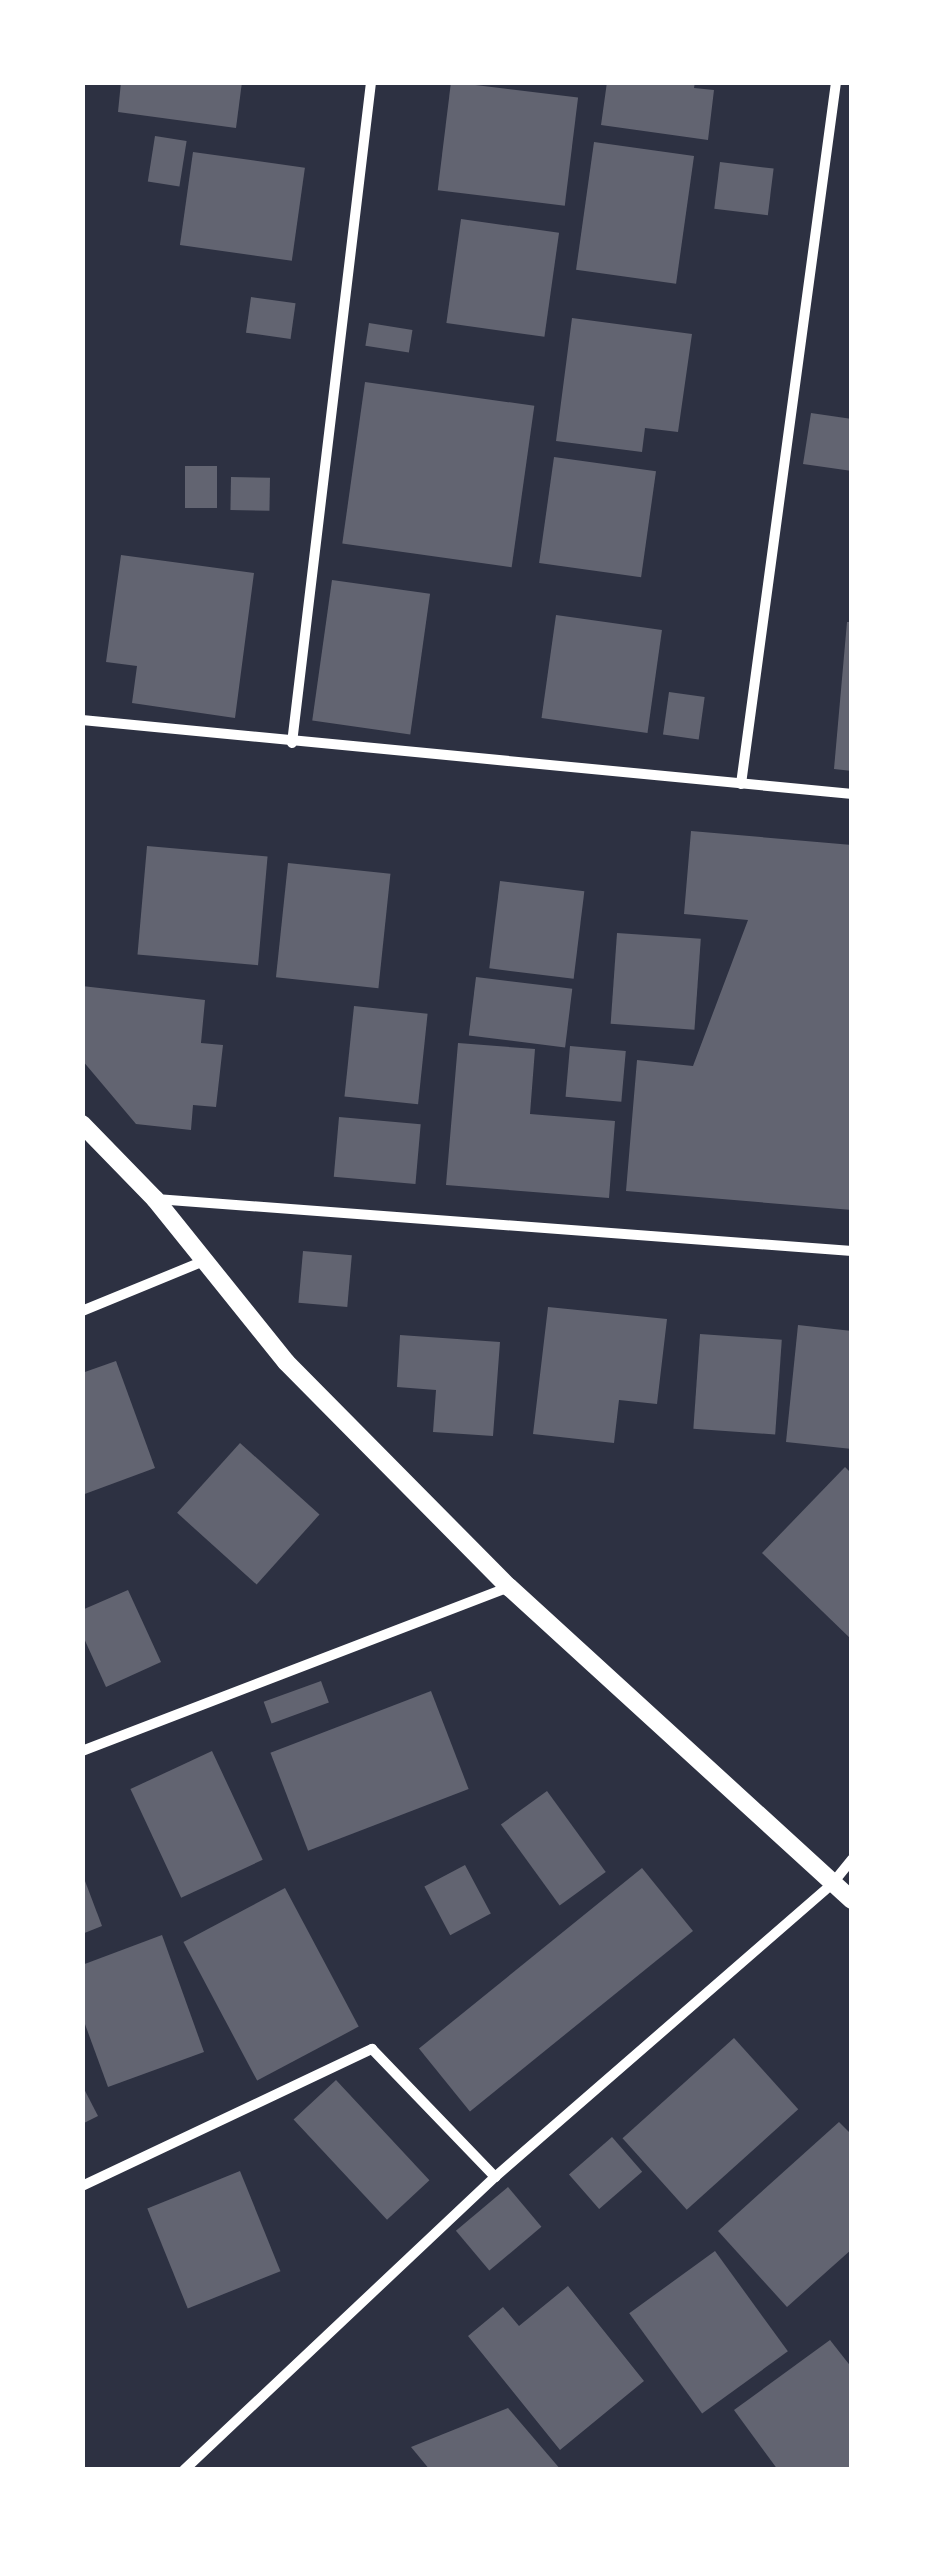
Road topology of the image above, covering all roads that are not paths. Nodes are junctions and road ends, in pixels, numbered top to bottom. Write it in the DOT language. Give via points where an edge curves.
graph roads {
  1 [pos="371,82"];
  2 [pos="836,82"];
  3 [pos="82,720"];
  4 [pos="292,744"];
  5 [pos="741,784"];
  6 [pos="852,794"];
  7 [pos="82,1124"];
  8 [pos="155,1199"];
  9 [pos="852,1252"];
  10 [pos="204,1261"];
  11 [pos="82,1311"];
  12 [pos="509,1587"];
  13 [pos="82,1752"];
  14 [pos="852,1859"];
  15 [pos="832,1884"];
  16 [pos="852,1900"];
  17 [pos="495,2177"];
  18 [pos="82,2186"];
  19 [pos="184,2470"];
  1 -- 4 [label="street"];
  2 -- 5 [label="street"];
  3 -- 4 [label="street"];
  4 -- 5 [label="street"];
  5 -- 6 [label="street"];
  7 -- 8 [label="street"];
  8 -- 9 [label="street"];
  8 -- 10 [label="street"];
  10 -- 11 [label="street"];
  10 -- 12 [label="street" via="286,1362"];
  12 -- 13 [label="street"];
  12 -- 15 [label="street"];
  14 -- 15 [label="street"];
  15 -- 16 [label="street"];
  15 -- 17 [label="street"];
  17 -- 18 [label="street" via="372,2049"];
  17 -- 19 [label="street"];
}
